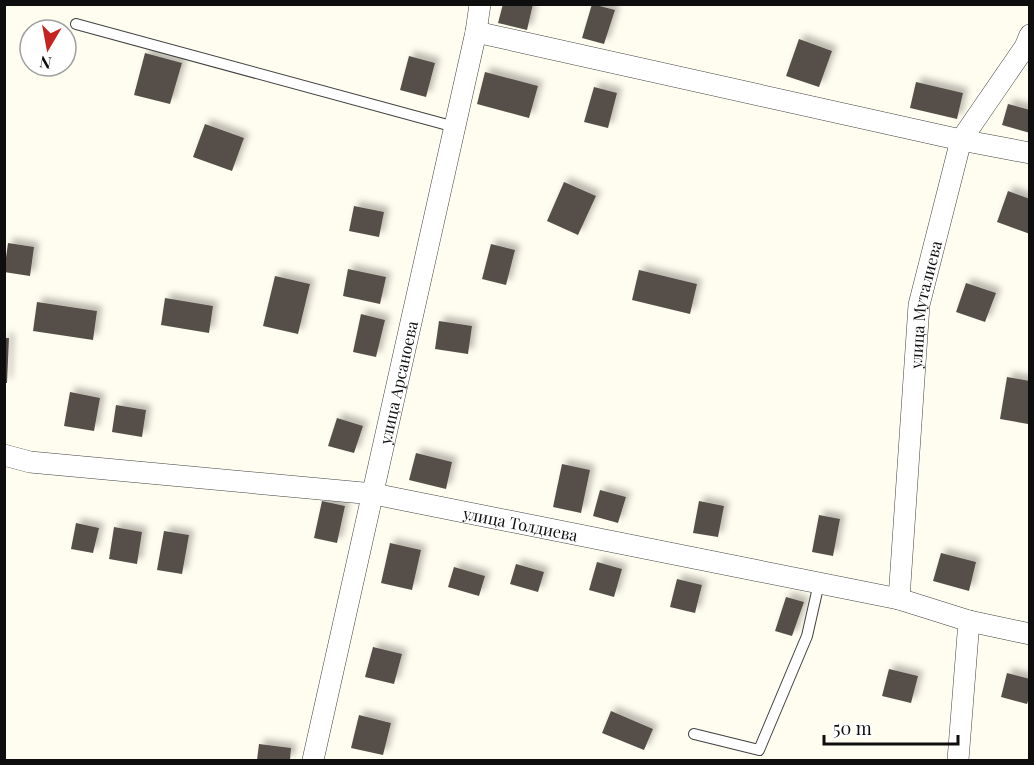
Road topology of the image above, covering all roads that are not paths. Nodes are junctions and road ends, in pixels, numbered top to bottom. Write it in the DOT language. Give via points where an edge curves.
graph roads {
  1 [pos="480,4"];
  2 [pos="78,25"];
  3 [pos="476,32"];
  4 [pos="1029,35"];
  5 [pos="455,127"];
  6 [pos="961,140"];
  7 [pos="1029,153"];
  8 [pos="4,455"];
  9 [pos="374,494"];
  10 [pos="819,583"];
  11 [pos="899,599"];
  12 [pos="969,621"];
  13 [pos="1029,634"];
  14 [pos="694,734"];
  15 [pos="314,760"];
  16 [pos="958,760"];
  1 -- 3 [label="street, улица Арсаноева"];
  2 -- 5 [label="lane"];
  3 -- 5 [label="street, улица Арсаноева"];
  3 -- 6 [label="street"];
  4 -- 6 [label="street, улица Муталиева" via="1025,47"];
  5 -- 9 [label="street, улица Арсаноева"];
  6 -- 7 [label="street"];
  6 -- 11 [label="street, улица Муталиева" via="919,306"];
  8 -- 9 [label="street, улица Толдиева" via="30,462"];
  9 -- 10 [label="street, улица Толдиева"];
  9 -- 15 [label="street, улица Арсаноева"];
  10 -- 11 [label="street, улица Толдиева"];
  10 -- 14 [label="lane" via="807,636 759,750"];
  11 -- 12 [label="street, улица Толдиева"];
  12 -- 13 [label="street, улица Толдиева"];
  12 -- 16 [label="street"];
}
